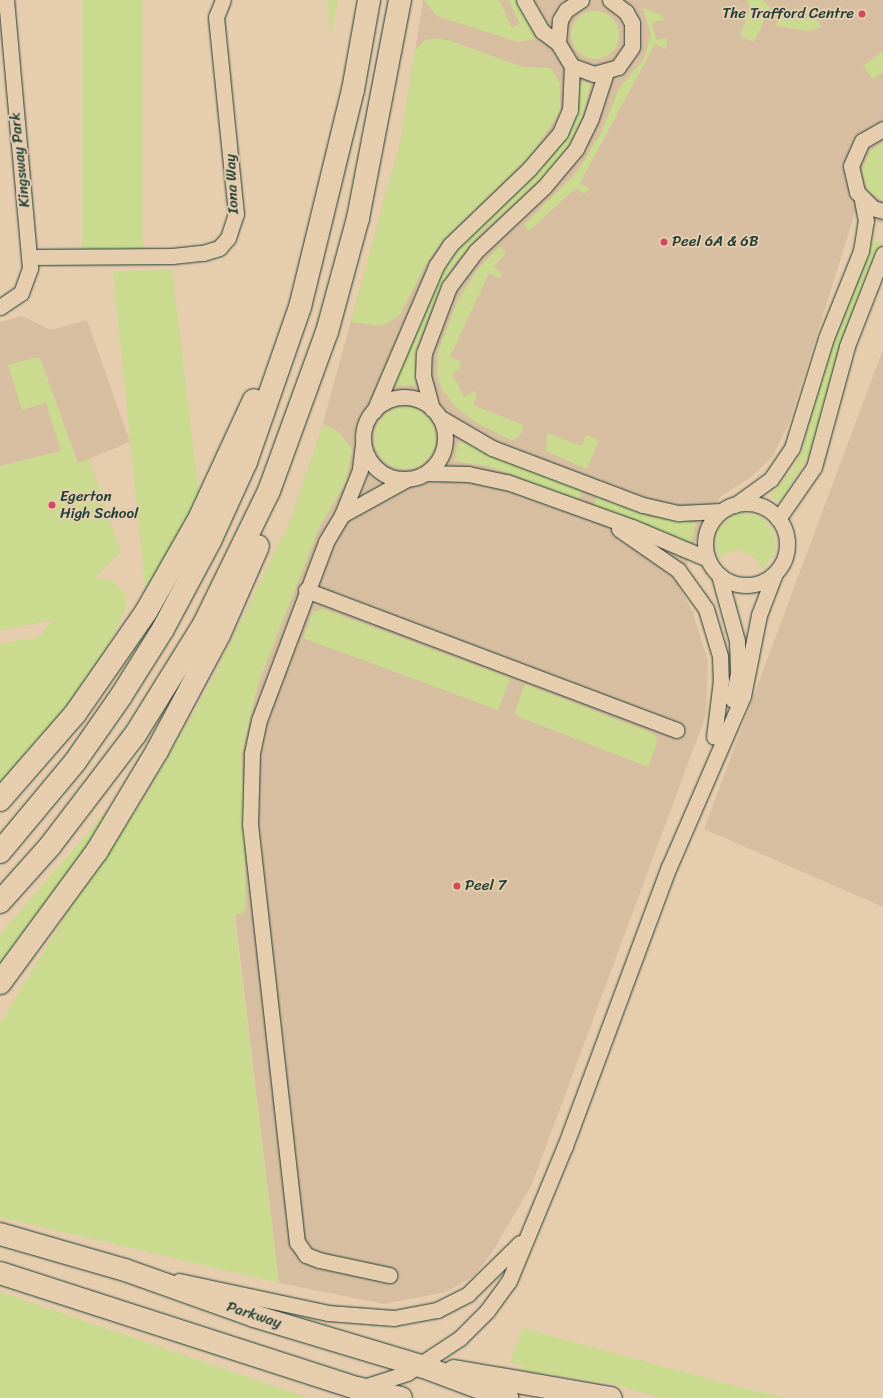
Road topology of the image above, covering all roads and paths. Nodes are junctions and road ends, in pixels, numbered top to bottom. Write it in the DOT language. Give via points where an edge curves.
graph roads {
  1 [pos="6,0"];
  2 [pos="223,0"];
  3 [pos="369,0"];
  4 [pos="400,0"];
  5 [pos="524,0"];
  6 [pos="610,0"];
  7 [pos="574,1"];
  8 [pos="626,6"];
  9 [pos="558,43"];
  10 [pos="572,66"];
  11 [pos="606,72"];
  12 [pos="883,129"];
  13 [pos="862,200"];
  14 [pos="883,211"];
  15 [pos="883,254"];
  16 [pos="30,257"];
  17 [pos="0,307"];
  18 [pos="300,307"];
  19 [pos="374,410"];
  20 [pos="435,413"];
  21 [pos="298,418"];
  22 [pos="363,444"];
  23 [pos="426,473"];
  24 [pos="407,479"];
  25 [pos="728,508"];
  26 [pos="342,515"];
  27 [pos="594,515"];
  28 [pos="778,519"];
  29 [pos="708,559"];
  30 [pos="775,573"];
  31 [pos="719,575"];
  32 [pos="306,590"];
  33 [pos="676,730"];
  34 [pos="714,737"];
  35 [pos="710,764"];
  36 [pos="0,800"];
  37 [pos="0,852"];
  38 [pos="0,902"];
  39 [pos="29,948"];
  40 [pos="0,983"];
  41 [pos="0,997"];
  42 [pos="0,1234"];
  43 [pos="524,1239"];
  44 [pos="125,1270"];
  45 [pos="0,1273"];
  46 [pos="388,1275"];
  47 [pos="421,1366"];
  48 [pos="357,1388"];
  49 [pos="513,1390"];
  50 [pos="378,1398"];
  51 [pos="401,1398"];
  52 [pos="612,1398"];
  1 -- 16 [label="street, Kingsway Park"];
  2 -- 16 [label="street, Iona Way" via="216,17 236,214 228,238 219,248 203,253 140,259"];
  3 -- 18 [label="highway" via="353,90"];
  4 -- 21 [label="highway" via="358,218 327,332"];
  5 -- 9 [label="street" via="542,31"];
  6 -- 8 [label="street"];
  7 -- 9 [label="street" via="560,20"];
  8 -- 11 [label="street" via="632,23 632,47 618,67"];
  9 -- 10 [label="street"];
  10 -- 11 [label="street" via="583,71"];
  10 -- 19 [label="street" via="571,100 566,123 545,152 450,245 436,266"];
  11 -- 20 [label="street" via="592,118 576,149 544,187 476,251 449,288 424,353 423,376"];
  12 -- 13 [label="street" via="862,141 855,153 852,179"];
  13 -- 14 [label="street"];
  13 -- 25 [label="street" via="866,221 861,250 826,338 792,448 771,479"];
  15 -- 28 [label="street" via="847,346 814,467"];
  16 -- 17 [label="street, Kingsway Park" via="26,285 14,300"];
  18 -- 36 [label="highway" via="270,362 222,473 146,612 75,714"];
  18 -- 37 [label="highway" via="246,462 163,628 75,762"];
  19 -- 20 [label="street" via="396,398 409,398"];
  19 -- 22 [label="street" via="367,420"];
  20 -- 23 [label="street" via="444,428 442,453"];
  20 -- 25 [label="street" via="492,448 643,505 679,513"];
  21 -- 38 [label="highway" via="236,562 167,685 99,784"];
  21 -- 39 [label="highway" via="261,539 219,635 97,851"];
  22 -- 24 [label="street" via="367,456 383,474"];
  22 -- 26 [label="street" via="360,470"];
  23 -- 24 [label="street"];
  23 -- 27 [label="street" via="494,478"];
  24 -- 26 [label="street"];
  25 -- 28 [label="street" via="754,504"];
  25 -- 29 [label="street" via="707,533"];
  26 -- 32 [label="street" via="326,542"];
  27 -- 29 [label="street" via="632,527"];
  27 -- 34 [label="street" via="678,570 706,610 720,656 721,680"];
  28 -- 30 [label="street" via="786,541 782,563"];
  29 -- 31 [label="street"];
  30 -- 31 [label="street" via="747,585"];
  30 -- 35 [label="street" via="759,615 743,696"];
  31 -- 34 [label="street" via="734,626 739,657 734,693"];
  32 -- 33 [label="street"];
  32 -- 46 [label="street" via="259,720 250,788 253,865 276,1070 297,1242 306,1255 318,1260"];
  34 -- 35 [label="street"];
  35 -- 43 [label="street" via="565,1146"];
  39 -- 40 [label="highway"];
  39 -- 41 [label="highway"];
  42 -- 44 [label="highway, Parkway"];
  43 -- 44 [label="street" via="468,1294 437,1310 394,1318 328,1314"];
  43 -- 47 [label="street" via="508,1281 487,1311 460,1338"];
  44 -- 47 [label="highway, Parkway" via="254,1316"];
  45 -- 48 [label="highway"];
  47 -- 48 [label="street" via="387,1381"];
  47 -- 49 [label="highway, Parkway"];
  48 -- 50 [label="highway"];
  48 -- 51 [label="highway"];
  49 -- 52 [label="highway, Parkway"];
}
